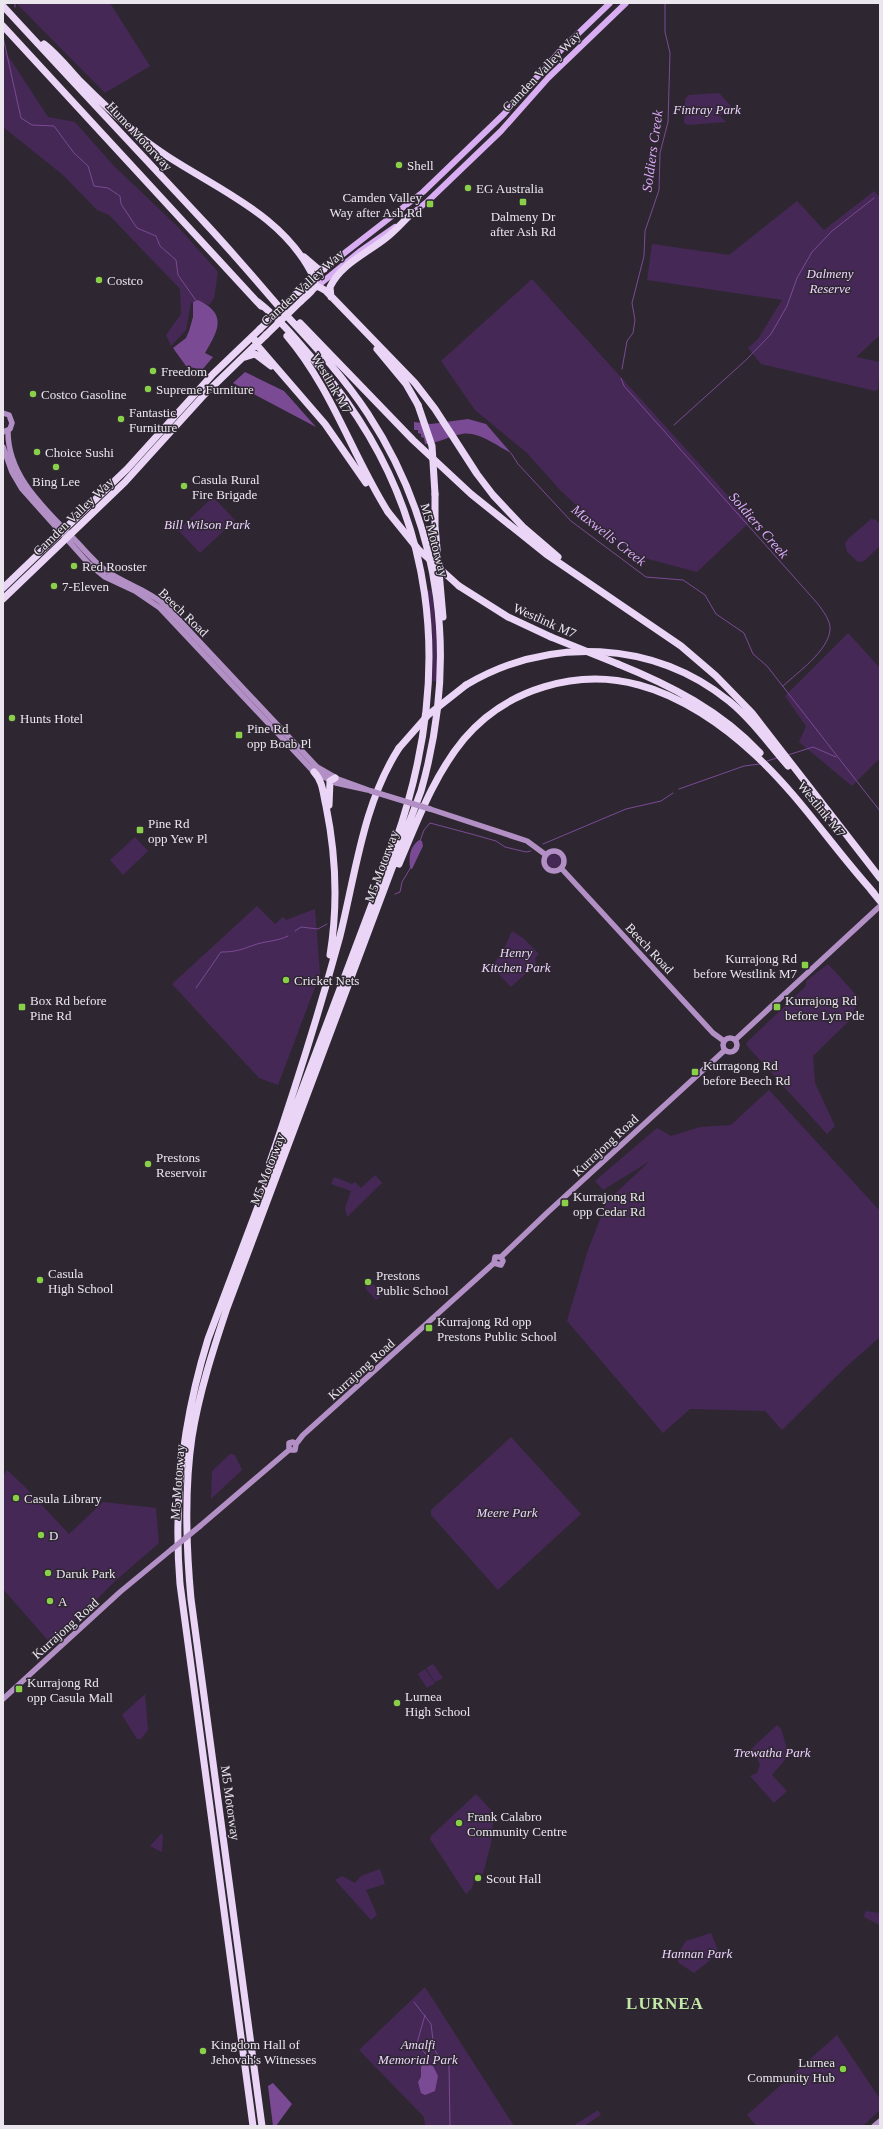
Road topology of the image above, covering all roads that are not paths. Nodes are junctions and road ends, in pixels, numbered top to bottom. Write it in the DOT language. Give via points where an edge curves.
graph roads {
  1 [pos="610,3"];
  2 [pos="626,3"];
  3 [pos="3,6"];
  4 [pos="3,26"];
  5 [pos="23,27"];
  6 [pos="408,217"];
  7 [pos="295,249"];
  8 [pos="324,269"];
  9 [pos="260,282"];
  10 [pos="315,283"];
  11 [pos="332,297"];
  12 [pos="258,302"];
  13 [pos="257,331"];
  14 [pos="374,342"];
  15 [pos="256,344"];
  16 [pos="236,362"];
  17 [pos="289,382"];
  18 [pos="3,407"];
  19 [pos="5,413"];
  20 [pos="6,431"];
  21 [pos="3,448"];
  22 [pos="381,503"];
  23 [pos="62,531"];
  24 [pos="68,537"];
  25 [pos="3,588"];
  26 [pos="3,599"];
  27 [pos="636,616"];
  28 [pos="442,659"];
  29 [pos="774,745"];
  30 [pos="756,752"];
  31 [pos="314,772"];
  32 [pos="332,779"];
  33 [pos="328,815"];
  34 [pos="546,855"];
  35 [pos="561,868"];
  36 [pos="879,876"];
  37 [pos="880,901"];
  38 [pos="880,906"];
  39 [pos="869,914"];
  40 [pos="365,943"];
  41 [pos="735,1040"];
  42 [pos="724,1041"];
  43 [pos="725,1050"];
  44 [pos="294,1086"];
  45 [pos="238,1256"];
  46 [pos="3,1699"];
  47 [pos="880,2121"];
  48 [pos="253,2126"];
  49 [pos="262,2126"];
  50 [pos="874,2126"];
  1 -- 8 [label="main road, Camden Valley Way" via="561,50 504,114 423,192"];
  2 -- 6 [label="main road, Camden Valley Way" via="548,78 500,131"];
  3 -- 5 [label="highway, Hume Motorway"];
  4 -- 12 [label="highway, Hume Motorway"];
  5 -- 7 [label="highway" via="48,47 84,85 138,135 168,157 254,209"];
  5 -- 9 [label="highway, Hume Motorway"];
  6 -- 10 [label="main road, Camden Valley Way"];
  6 -- 11 [label="highway" via="386,238 341,272 330,287"];
  7 -- 8 [label="highway" via="318,269"];
  7 -- 10 [label="highway"];
  8 -- 10 [label="main road, Camden Valley Way"];
  9 -- 27 [label="highway, Westlink M7" via="453,479 546,554"];
  9 -- 28 [label="highway, M5 Motorway" via="351,390 389,449 413,504 428,550"];
  10 -- 11 [label="highway"];
  10 -- 13 [label="highway, Camden Valley Way, bridge" via="295,295"];
  10 -- 15 [label="highway, Camden Valley Way, bridge" via="308,294"];
  11 -- 14 [label="highway"];
  12 -- 22 [label="highway, Westlink M7" via="312,369 333,404"];
  12 -- 45 [label="highway, M5 Motorway" via="269,311 336,387 372,442 393,485 412,538 425,596 430,645 430,683 419,760 403,820"];
  13 -- 15 [label="highway"];
  13 -- 23 [label="highway, Camden Valley Way" via="213,374 127,469"];
  14 -- 27 [label="highway" via="399,364 435,409 460,450 493,495 530,534"];
  14 -- 28 [label="highway, bridge" via="376,348 406,384 418,405 432,446 435,526 444,635"];
  15 -- 16 [label="highway, Camden Valley Way"];
  15 -- 17 [label="highway"];
  16 -- 17 [label="highway" via="247,355 258,355"];
  16 -- 24 [label="highway, Camden Valley Way" via="150,456"];
  17 -- 22 [label="highway" via="329,428"];
  18 -- 19 [label="main road"];
  19 -- 20 [label="main road, Beech Road" via="12,423"];
  20 -- 23 [label="main road, Beech Road" via="18,471 31,493"];
  21 -- 23 [label="main road, Beech Road" via="22,489"];
  22 -- 30 [label="highway, Westlink M7, bridge" via="384,511 388,512 418,549 459,586 508,617 661,682 690,698 729,725"];
  23 -- 24 [label="main road, Beech Road"];
  23 -- 25 [label="highway, Camden Valley Way"];
  24 -- 26 [label="highway, Camden Valley Way"];
  24 -- 31 [label="main road, Beech Road" via="100,574 140,594 160,608"];
  24 -- 32 [label="main road, Beech Road" via="103,569 139,587 165,605 303,753"];
  27 -- 29 [label="highway, Westlink M7" via="691,654 716,676 752,713"];
  28 -- 40 [label="highway, M5 Motorway" via="438,719 426,774"];
  29 -- 36 [label="highway"];
  29 -- 44 [label="highway, bridge" via="736,708 708,686 663,663 625,654 591,651 549,654 506,665 466,685 428,715 399,748 378,787 369,813 331,969"];
  30 -- 37 [label="highway"];
  30 -- 40 [label="highway" via="691,708 641,685 601,679 578,680 547,686 515,699 495,710 480,723 450,757 416,826"];
  31 -- 32 [label="main road, Beech Road"];
  31 -- 33 [label="highway" via="321,784"];
  32 -- 33 [label="highway"];
  32 -- 34 [label="main road, Beech Road, bridge" via="527,841"];
  33 -- 44 [label="highway" via="335,875 332,940 327,968"];
  34 -- 35 [label="main road" via="544,863 548,869 554,871"];
  34 -- 35 [label="main road" via="551,851 560,852 564,860"];
  35 -- 42 [label="main road, Beech Road" via="713,1033"];
  37 -- 39 [label="main road"];
  38 -- 39 [label="main road"];
  39 -- 41 [label="main road"];
  40 -- 49 [label="highway, M5 Motorway" via="214,1348 195,1421 187,1482 186,1537 191,1599"];
  41 -- 42 [label="main road" via="728,1038"];
  41 -- 43 [label="main road" via="735,1050"];
  42 -- 43 [label="main road"];
  43 -- 46 [label="main road, Kurrajong Road, bridge" via="501,1257 495,1257 494,1263 296,1444 289,1443 288,1450 120,1592"];
  44 -- 45 [label="highway"];
  45 -- 48 [label="highway, M5 Motorway" via="208,1339 190,1404 179,1476 177,1534 183,1606"];
  47 -- 50 [label="main road"];
}
